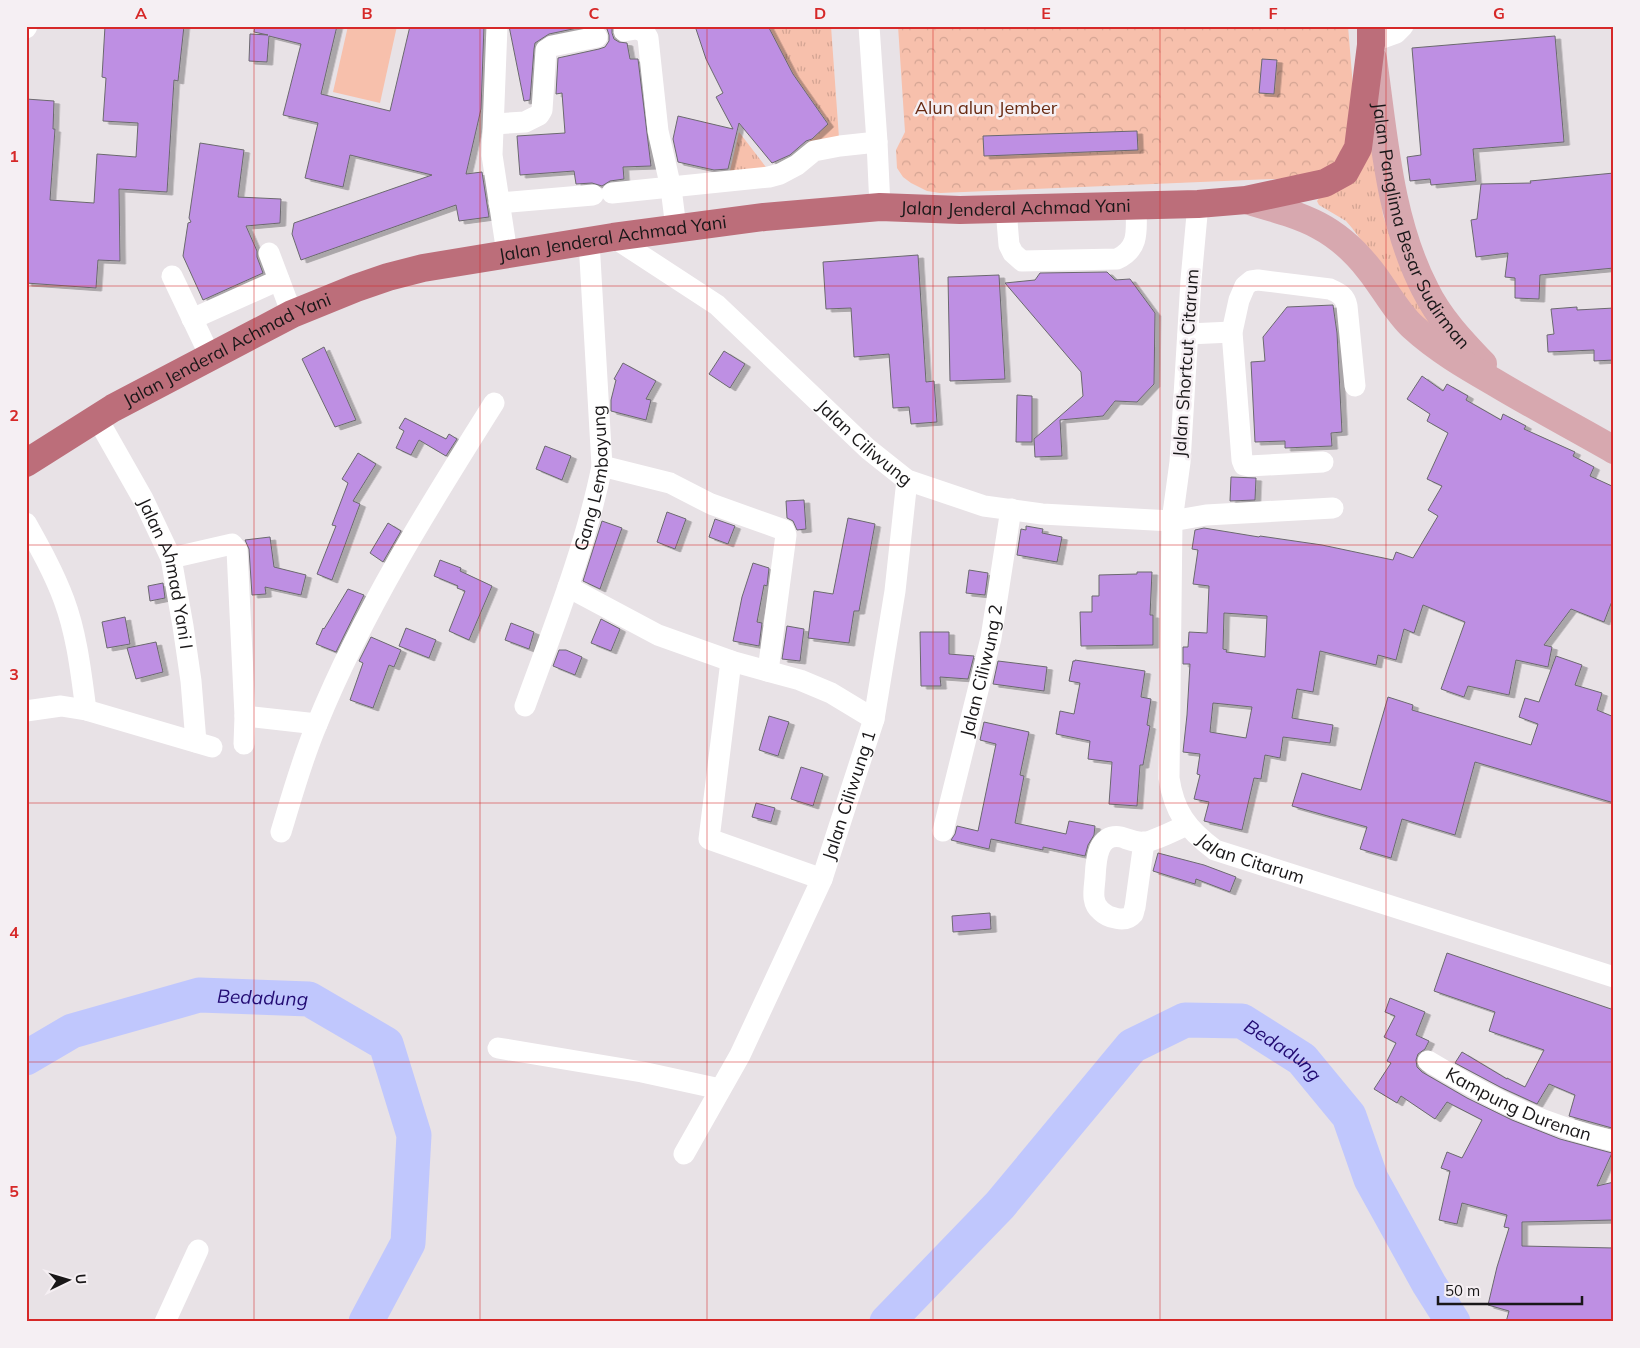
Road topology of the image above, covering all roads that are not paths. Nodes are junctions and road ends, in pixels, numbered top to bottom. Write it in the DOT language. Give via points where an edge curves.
graph roads {
  1 [pos="497,26"];
  2 [pos="868,26"];
  3 [pos="1403,26"];
  4 [pos="624,31"];
  5 [pos="597,37"];
  6 [pos="1371,38"];
  7 [pos="494,124"];
  8 [pos="877,142"];
  9 [pos="671,188"];
  10 [pos="1246,200"];
  11 [pos="499,203"];
  12 [pos="1198,204"];
  13 [pos="1136,205"];
  14 [pos="880,207"];
  15 [pos="1006,210"];
  16 [pos="676,228"];
  17 [pos="601,239"];
  18 [pos="269,253"];
  19 [pos="507,254"];
  20 [pos="172,276"];
  21 [pos="279,280"];
  22 [pos="292,314"];
  23 [pos="192,319"];
  24 [pos="1232,332"];
  25 [pos="1188,334"];
  26 [pos="210,356"];
  27 [pos="1355,386"];
  28 [pos="1506,389"];
  29 [pos="494,403"];
  30 [pos="96,418"];
  31 [pos="1614,450"];
  32 [pos="1323,462"];
  33 [pos="26,463"];
  34 [pos="602,466"];
  35 [pos="907,480"];
  36 [pos="1334,508"];
  37 [pos="1010,509"];
  38 [pos="1172,522"];
  39 [pos="26,523"];
  40 [pos="170,558"];
  41 [pos="568,586"];
  42 [pos="731,661"];
  43 [pos="768,671"];
  44 [pos="525,706"];
  45 [pos="86,710"];
  46 [pos="26,711"];
  47 [pos="245,716"];
  48 [pos="874,720"];
  49 [pos="317,724"];
  50 [pos="244,744"];
  51 [pos="1187,825"];
  52 [pos="943,830"];
  53 [pos="281,832"];
  54 [pos="1144,842"];
  55 [pos="822,879"];
  56 [pos="1614,977"];
  57 [pos="498,1048"];
  58 [pos="1428,1061"];
  59 [pos="720,1088"];
  60 [pos="1614,1141"];
  61 [pos="684,1154"];
  62 [pos="198,1250"];
  63 [pos="165,1322"];
  1 -- 7 [label="street"];
  2 -- 8 [label="street"];
  3 -- 6 [label="street" via="1396,34"];
  4 -- 9 [label="street" via="644,31 648,38 658,132"];
  5 -- 7 [label="street" via="546,50 539,115 526,122"];
  6 -- 10 [label="highway, Jalan Jenderal Achmad Yani" via="1358,148 1345,172 1326,183"];
  6 -- 28 [label="main road, Jalan Panglima Besar Sudirman" via="1390,177 1398,218 1413,264 1448,326"];
  7 -- 11 [label="street" via="492,155"];
  8 -- 9 [label="street" via="814,151 777,176"];
  8 -- 14 [label="street"];
  9 -- 11 [label="street"];
  9 -- 16 [label="street"];
  10 -- 12 [label="highway, Jalan Jenderal Achmad Yani"];
  10 -- 28 [label="main road, Jalan Panglima Besar Sudirman" via="1298,215 1325,228 1350,246 1411,326 1458,361"];
  11 -- 19 [label="street"];
  12 -- 13 [label="highway, Jalan Jenderal Achmad Yani"];
  12 -- 25 [label="street, Jalan Shortcut Citarum"];
  13 -- 15 [label="highway, Jalan Jenderal Achmad Yani"];
  13 -- 15 [label="street" via="1135,241 1126,255 1117,259 1022,261 1008,245"];
  14 -- 15 [label="highway, Jalan Jenderal Achmad Yani"];
  14 -- 16 [label="highway, Jalan Jenderal Achmad Yani"];
  16 -- 17 [label="highway, Jalan Jenderal Achmad Yani"];
  17 -- 19 [label="highway, Jalan Jenderal Achmad Yani"];
  17 -- 34 [label="street, Gang Lembayung"];
  17 -- 35 [label="street, Jalan Ciliwung" via="717,305 868,449"];
  18 -- 21 [label="street"];
  19 -- 22 [label="highway, Jalan Jenderal Achmad Yani" via="388,277"];
  20 -- 23 [label="street"];
  21 -- 22 [label="street"];
  21 -- 23 [label="street"];
  22 -- 26 [label="highway, Jalan Jenderal Achmad Yani"];
  23 -- 26 [label="street"];
  24 -- 25 [label="street"];
  24 -- 27 [label="street" via="1239,300 1245,286 1252,281 1330,289 1340,293 1346,299"];
  24 -- 32 [label="street" via="1244,465"];
  25 -- 38 [label="street, Jalan Shortcut Citarum" via="1180,462"];
  26 -- 30 [label="highway, Jalan Jenderal Achmad Yani"];
  28 -- 31 [label="main road, Jalan Panglima Besar Sudirman"];
  29 -- 49 [label="street" via="434,497 385,583"];
  30 -- 33 [label="highway, Jalan Jenderal Achmad Yani"];
  30 -- 40 [label="street, Jalan Ahmad Yani I" via="143,499"];
  34 -- 41 [label="street, Gang Lembayung"];
  34 -- 43 [label="street" via="670,483 711,504 784,530 786,535"];
  35 -- 37 [label="street, Jalan Ciliwung" via="984,506"];
  35 -- 48 [label="street, Jalan Ciliwung 1" via="895,591"];
  36 -- 38 [label="street, Jalan Ciliwung" via="1206,515"];
  37 -- 38 [label="street, Jalan Ciliwung"];
  37 -- 52 [label="street, Jalan Ciliwung 2" via="991,638"];
  38 -- 51 [label="street, Jalan Citarum" via="1169,778 1172,796"];
  39 -- 45 [label="street" via="64,600 79,659"];
  40 -- 45 [label="street, Jalan Ahmad Yani I" via="204,745"];
  40 -- 47 [label="street" via="232,544 237,550"];
  41 -- 42 [label="street" via="658,635"];
  41 -- 44 [label="street, Gang Lembayung"];
  42 -- 43 [label="street"];
  42 -- 55 [label="street" via="709,838"];
  43 -- 48 [label="street" via="831,693"];
  45 -- 46 [label="street" via="61,706"];
  47 -- 49 [label="street"];
  47 -- 50 [label="street"];
  48 -- 55 [label="street, Jalan Ciliwung 1"];
  49 -- 53 [label="street"];
  51 -- 54 [label="street"];
  51 -- 56 [label="street, Jalan Citarum" via="1214,850"];
  55 -- 59 [label="street, Jalan Ciliwung 1" via="740,1055"];
  57 -- 59 [label="street"];
  58 -- 60 [label="street, Kampung Durenan" via="1476,1090 1523,1112"];
  59 -- 61 [label="street, Jalan Ciliwung 1"];
  62 -- 63 [label="street"];
}
